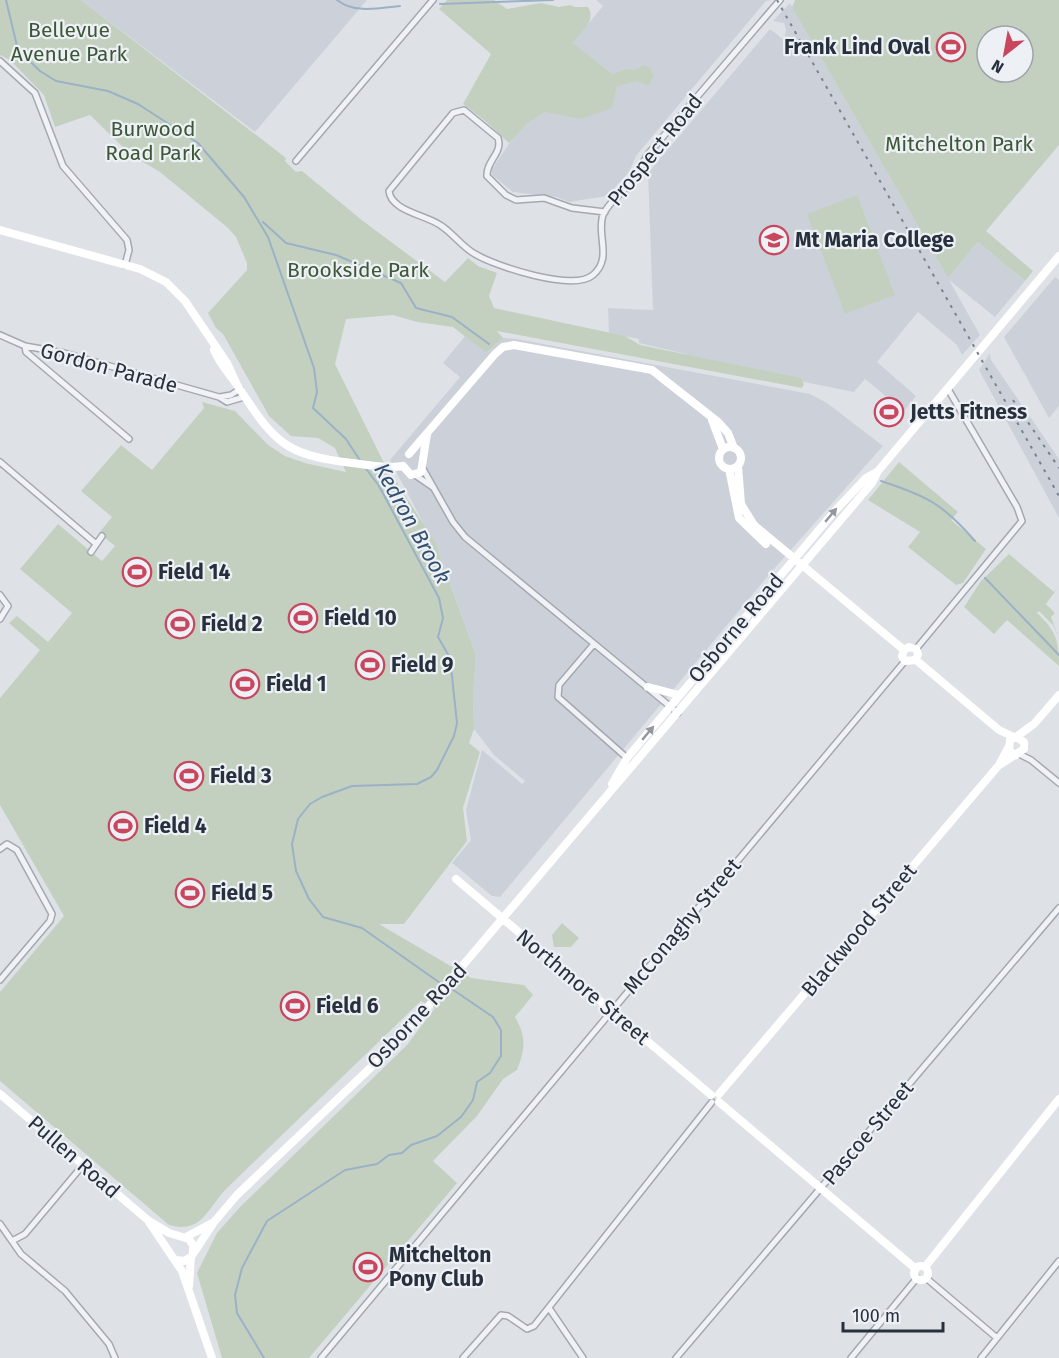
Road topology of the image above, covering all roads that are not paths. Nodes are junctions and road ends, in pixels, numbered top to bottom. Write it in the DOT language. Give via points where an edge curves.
graph roads {
  1 [pos="433,0"];
  2 [pos="780,0"];
  3 [pos="0,61"];
  4 [pos="297,162"];
  5 [pos="605,212"];
  6 [pos="0,230"];
  7 [pos="1059,256"];
  8 [pos="125,265"];
  9 [pos="0,335"];
  10 [pos="25,346"];
  11 [pos="238,387"];
  12 [pos="948,389"];
  13 [pos="219,397"];
  14 [pos="244,397"];
  15 [pos="712,420"];
  16 [pos="427,434"];
  17 [pos="129,440"];
  18 [pos="734,448"];
  19 [pos="723,449"];
  20 [pos="409,454"];
  21 [pos="421,457"];
  22 [pos="0,462"];
  23 [pos="403,466"];
  24 [pos="738,466"];
  25 [pos="423,469"];
  26 [pos="729,469"];
  27 [pos="878,471"];
  28 [pos="415,475"];
  29 [pos="434,488"];
  30 [pos="102,536"];
  31 [pos="95,543"];
  32 [pos="91,552"];
  33 [pos="792,561"];
  34 [pos="802,566"];
  35 [pos="0,595"];
  36 [pos="0,619"];
  37 [pos="594,644"];
  38 [pos="916,649"];
  39 [pos="904,650"];
  40 [pos="916,660"];
  41 [pos="905,661"];
  42 [pos="648,687"];
  43 [pos="679,695"];
  44 [pos="1059,695"];
  45 [pos="670,706"];
  46 [pos="678,713"];
  47 [pos="1034,724"];
  48 [pos="999,730"];
  49 [pos="1015,737"];
  50 [pos="1025,746"];
  51 [pos="1008,747"];
  52 [pos="1017,754"];
  53 [pos="627,758"];
  54 [pos="1031,760"];
  55 [pos="999,765"];
  56 [pos="1059,783"];
  57 [pos="605,796"];
  58 [pos="0,849"];
  59 [pos="456,879"];
  60 [pos="1058,911"];
  61 [pos="503,919"];
  62 [pos="0,980"];
  63 [pos="610,1011"];
  64 [pos="0,1094"];
  65 [pos="715,1099"];
  66 [pos="1059,1099"];
  67 [pos="83,1165"];
  68 [pos="821,1188"];
  69 [pos="149,1221"];
  70 [pos="214,1222"];
  71 [pos="0,1224"];
  72 [pos="182,1236"];
  73 [pos="12,1241"];
  74 [pos="169,1250"];
  75 [pos="192,1255"];
  76 [pos="176,1260"];
  77 [pos="1059,1261"];
  78 [pos="925,1268"];
  79 [pos="916,1269"];
  80 [pos="917,1278"];
  81 [pos="926,1278"];
  82 [pos="189,1288"];
  83 [pos="549,1308"];
  84 [pos="997,1338"];
  85 [pos="115,1358"];
  86 [pos="212,1358"];
  87 [pos="321,1358"];
  88 [pos="463,1358"];
  89 [pos="583,1358"];
  90 [pos="676,1358"];
  91 [pos="851,1358"];
  92 [pos="981,1358"];
  1 -- 4 [label="street"];
  2 -- 5 [label="street, Prospect Road" via="649,153 634,179"];
  3 -- 8 [label="street" via="35,93 63,166 127,240"];
  5 -- 5 [label="street, Prospect Road" via="602,262 593,275 578,281 532,275 486,260 440,225 396,204 390,197 391,187 453,113 464,110 498,138 500,146 487,167 487,176 506,195 516,200 544,198 572,208"];
  6 -- 8 [label="street"];
  7 -- 12 [label="street, Osborne Road"];
  8 -- 11 [label="street" via="170,285 185,301 222,367"];
  9 -- 10 [label="street, Gordon Parade"];
  10 -- 13 [label="street, Gordon Parade" via="64,353"];
  10 -- 17 [label="street" via="26,352"];
  11 -- 13 [label="street" via="231,396"];
  11 -- 14 [label="street"];
  12 -- 27 [label="street, Osborne Road"];
  12 -- 38 [label="street" via="1022,521"];
  13 -- 14 [label="street, Gordon Parade" via="230,403"];
  14 -- 23 [label="street" via="279,442 300,453 336,462"];
  15 -- 16 [label="street" via="652,370 514,345 499,350"];
  15 -- 18 [label="street" via="724,428"];
  15 -- 19 [label="street"];
  16 -- 20 [label="street"];
  16 -- 21 [label="street"];
  18 -- 19 [label="street"];
  18 -- 24 [label="street" via="740,456"];
  19 -- 26 [label="street" via="719,461"];
  20 -- 21 [label="street"];
  20 -- 23 [label="street"];
  21 -- 25 [label="street"];
  22 -- 31 [label="street"];
  23 -- 28 [label="street" via="405,472"];
  24 -- 26 [label="street"];
  24 -- 33 [label="street" via="744,512"];
  25 -- 28 [label="street"];
  25 -- 29 [label="street"];
  26 -- 33 [label="street" via="734,504 742,522"];
  33 -- 27 [label="street, Osborne Road, one-way" via="841,504"];
  27 -- 34 [label="street, Osborne Road"];
  28 -- 29 [label="street"];
  29 -- 37 [label="street" via="465,537"];
  30 -- 31 [label="street"];
  31 -- 32 [label="street"];
  33 -- 34 [label="street"];
  33 -- 43 [label="street, Osborne Road"];
  34 -- 39 [label="street"];
  34 -- 46 [label="street, Osborne Road"];
  35 -- 36 [label="street" via="8,606"];
  37 -- 42 [label="street"];
  37 -- 53 [label="street" via="559,685 558,697"];
  38 -- 39 [label="street" via="911,646"];
  38 -- 40 [label="street"];
  39 -- 41 [label="street"];
  40 -- 41 [label="street"];
  40 -- 48 [label="street"];
  41 -- 63 [label="street, McConaghy Street"];
  42 -- 43 [label="street"];
  42 -- 45 [label="street"];
  43 -- 45 [label="street, Osborne Road"];
  44 -- 47 [label="street"];
  45 -- 46 [label="street"];
  53 -- 45 [label="street, Osborne Road, one-way"];
  46 -- 57 [label="street, Osborne Road"];
  47 -- 49 [label="street"];
  47 -- 50 [label="street"];
  48 -- 49 [label="street"];
  48 -- 51 [label="street"];
  49 -- 50 [label="street"];
  49 -- 51 [label="street, Blackwood Street"];
  50 -- 52 [label="street, Blackwood Street"];
  50 -- 54 [label="street"];
  51 -- 52 [label="street"];
  51 -- 55 [label="street, Blackwood Street"];
  52 -- 54 [label="street"];
  52 -- 55 [label="street, Blackwood Street"];
  53 -- 57 [label="street, Osborne Road"];
  54 -- 56 [label="street"];
  55 -- 65 [label="street, Blackwood Street"];
  57 -- 61 [label="street, Osborne Road"];
  58 -- 62 [label="street" via="9,845 19,853 52,914"];
  59 -- 61 [label="street, Northmore Street"];
  60 -- 68 [label="street, Pascoe Street"];
  61 -- 63 [label="street, Northmore Street"];
  61 -- 70 [label="street, Osborne Road" via="386,1053 237,1195"];
  63 -- 65 [label="street, Northmore Street"];
  63 -- 87 [label="street, McConaghy Street"];
  64 -- 67 [label="street, Pullen Road"];
  65 -- 68 [label="street, Northmore Street"];
  65 -- 83 [label="street, Blackwood Street"];
  66 -- 78 [label="street"];
  67 -- 69 [label="street, Pullen Road"];
  67 -- 73 [label="street" via="23,1235"];
  68 -- 79 [label="street, Northmore Street"];
  68 -- 90 [label="street, Pascoe Street"];
  69 -- 72 [label="street, Pullen Road"];
  69 -- 74 [label="street, Pullen Road"];
  70 -- 72 [label="street, Osborne Road"];
  70 -- 75 [label="street, Osborne Road"];
  71 -- 73 [label="street"];
  72 -- 74 [label="street" via="170,1243"];
  72 -- 75 [label="street" via="194,1245"];
  73 -- 85 [label="street" via="23,1256 65,1291 109,1344"];
  74 -- 76 [label="street"];
  75 -- 76 [label="street" via="184,1261"];
  75 -- 82 [label="street"];
  76 -- 82 [label="street"];
  77 -- 84 [label="street"];
  78 -- 79 [label="street"];
  78 -- 81 [label="street"];
  79 -- 80 [label="street"];
  80 -- 81 [label="street"];
  80 -- 91 [label="street"];
  81 -- 84 [label="street"];
  82 -- 86 [label="street"];
  83 -- 88 [label="street, Blackwood Street" via="527,1329 501,1315"];
  83 -- 89 [label="street"];
  84 -- 92 [label="street"];
}
